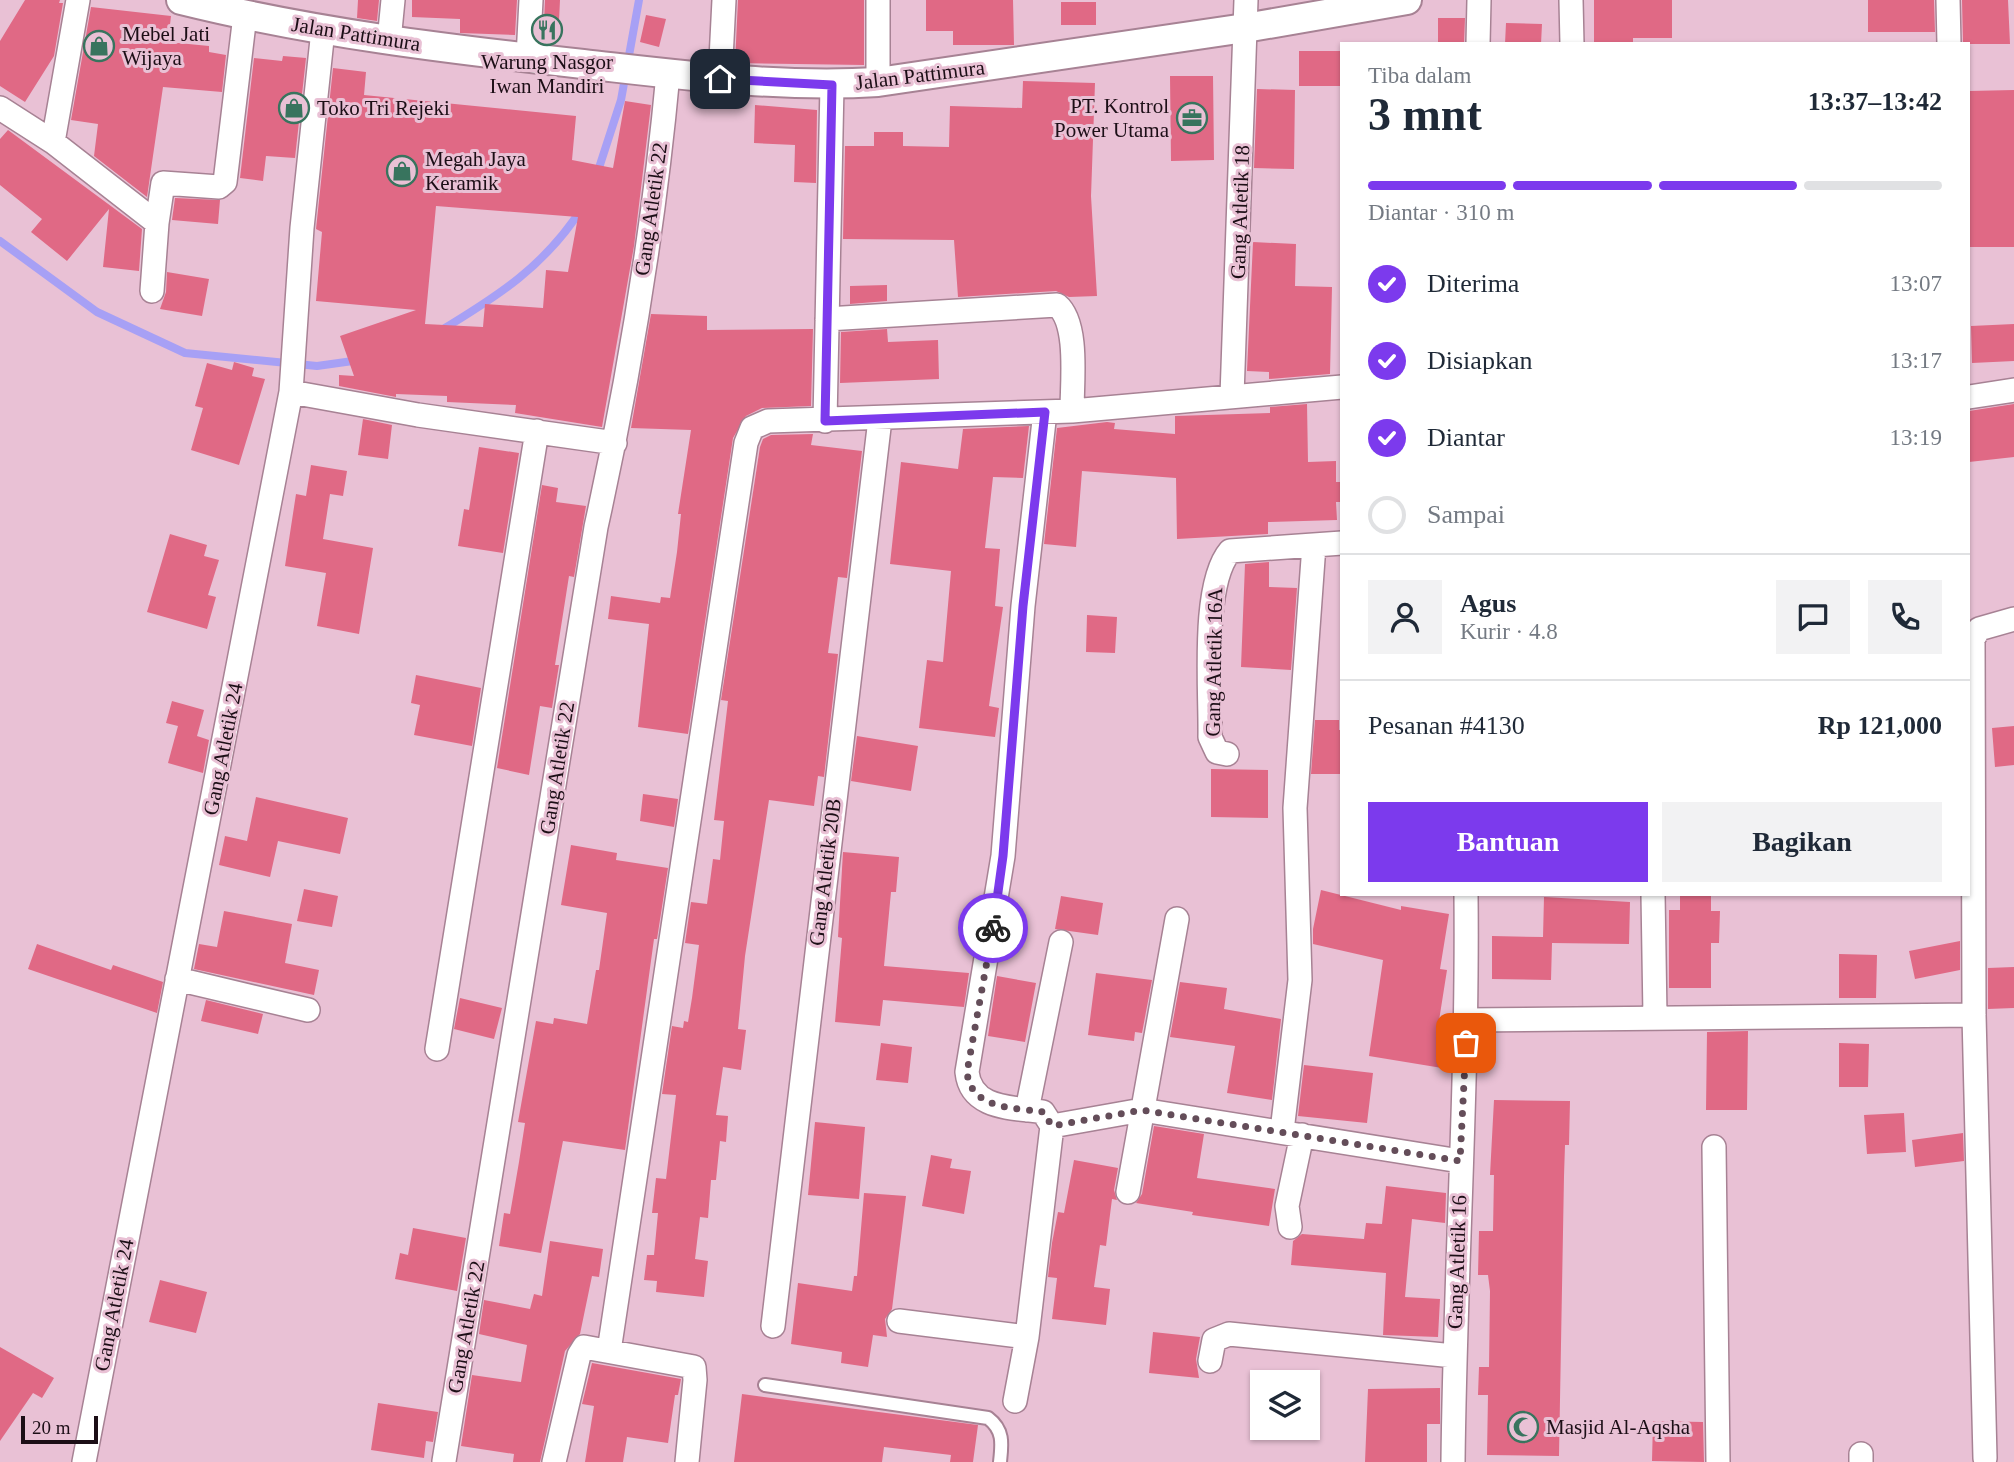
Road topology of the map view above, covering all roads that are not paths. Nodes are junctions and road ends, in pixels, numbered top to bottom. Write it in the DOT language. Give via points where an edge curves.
graph roads {
  1 [pos="78,0"];
  2 [pos="181,0"];
  3 [pos="393,0"];
  4 [pos="531,0"];
  5 [pos="724,0"];
  6 [pos="878,0"];
  7 [pos="1246,0"];
  8 [pos="1408,0"];
  9 [pos="1479,0"];
  10 [pos="1571,0"];
  11 [pos="1948,0"];
  12 [pos="245,15"];
  13 [pos="1245,28"];
  14 [pos="323,30"];
  15 [pos="389,41"];
  16 [pos="1478,42"];
  17 [pos="1572,42"];
  18 [pos="1949,42"];
  19 [pos="528,58"];
  20 [pos="642,71"];
  21 [pos="720,79"];
  22 [pos="878,82"];
  23 [pos="832,85"];
  24 [pos="0,108"];
  25 [pos="53,142"];
  26 [pos="157,223"];
  27 [pos="152,291"];
  28 [pos="827,319"];
  29 [pos="292,377"];
  30 [pos="1340,387"];
  31 [pos="2014,390"];
  32 [pos="1232,396"];
  33 [pos="1970,397"];
  34 [pos="1072,411"];
  35 [pos="1045,412"];
  36 [pos="880,419"];
  37 [pos="825,421"];
  38 [pos="537,432"];
  39 [pos="615,443"];
  40 [pos="1340,543"];
  41 [pos="1314,545"];
  42 [pos="2014,619"];
  43 [pos="1227,754"];
  44 [pos="1466,896"];
  45 [pos="1653,896"];
  46 [pos="1177,919"];
  47 [pos="1061,942"];
  48 [pos="177,979"];
  49 [pos="307,1010"];
  50 [pos="1974,1015"];
  51 [pos="1655,1016"];
  52 [pos="1467,1020"];
  53 [pos="437,1049"];
  54 [pos="1027,1110"];
  55 [pos="1142,1110"];
  56 [pos="1052,1126"];
  57 [pos="1292,1133"];
  58 [pos="1714,1147"];
  59 [pos="1460,1161"];
  60 [pos="1128,1192"];
  61 [pos="1290,1227"];
  62 [pos="899,1321"];
  63 [pos="773,1326"];
  64 [pos="1027,1337"];
  65 [pos="609,1352"];
  66 [pos="1454,1356"];
  67 [pos="1210,1361"];
  68 [pos="765,1385"];
  69 [pos="1016,1401"];
  70 [pos="1985,1458"];
  71 [pos="444,1461"];
  72 [pos="84,1462"];
  73 [pos="554,1462"];
  74 [pos="687,1462"];
  75 [pos="1000,1462"];
  76 [pos="1453,1462"];
  77 [pos="1718,1462"];
  1 -- 25 [label="street"];
  2 -- 12 [label="street, Jalan Pattimura"];
  3 -- 15 [label="street"];
  4 -- 19 [label="street"];
  5 -- 21 [label="street"];
  6 -- 22 [label="street"];
  7 -- 13 [label="street, Gang Atletik 18"];
  8 -- 13 [label="street, Jalan Pattimura"];
  9 -- 16 [label="street"];
  10 -- 17 [label="street"];
  11 -- 18 [label="street"];
  12 -- 14 [label="street, Jalan Pattimura"];
  12 -- 26 [label="street" via="225,182 219,187 163,183"];
  13 -- 22 [label="street, Jalan Pattimura"];
  13 -- 32 [label="street, Gang Atletik 18"];
  14 -- 15 [label="street, Jalan Pattimura"];
  14 -- 29 [label="street, Gang Atletik 24"];
  15 -- 19 [label="street, Jalan Pattimura"];
  19 -- 20 [label="street, Jalan Pattimura"];
  20 -- 21 [label="street, Jalan Pattimura"];
  20 -- 39 [label="street, Gang Atletik 22" via="656,198"];
  21 -- 23 [label="street, Jalan Pattimura"];
  22 -- 23 [label="street, Jalan Pattimura"];
  23 -- 28 [label="street"];
  24 -- 25 [label="street"];
  25 -- 26 [label="street"];
  26 -- 27 [label="street"];
  28 -- 34 [label="street" via="1057,305 1067,313 1070,328"];
  28 -- 37 [label="street"];
  29 -- 38 [label="street"];
  29 -- 48 [label="street, Gang Atletik 24"];
  30 -- 32 [label="street"];
  31 -- 33 [label="street"];
  32 -- 34 [label="street"];
  34 -- 35 [label="street"];
  35 -- 36 [label="street"];
  35 -- 54 [label="street" via="1023,606 1003,856 967,1072 975,1096"];
  36 -- 37 [label="street"];
  36 -- 63 [label="street, Gang Atletik 20B"];
  37 -- 65 [label="street" via="768,421 752,428 746,443"];
  38 -- 39 [label="street"];
  38 -- 53 [label="street"];
  39 -- 71 [label="street, Gang Atletik 22" via="596,527"];
  40 -- 41 [label="street, Gang Atletik 16A"];
  41 -- 43 [label="street, Gang Atletik 16A" via="1230,551 1220,562 1213,589 1210,737 1217,751"];
  41 -- 57 [label="street" via="1295,808 1300,980"];
  42 -- 50 [label="street" via="1979,629 1973,639"];
  44 -- 52 [label="street, Gang Atletik 16"];
  45 -- 51 [label="street"];
  46 -- 55 [label="street"];
  47 -- 54 [label="street"];
  48 -- 49 [label="street"];
  48 -- 72 [label="street, Gang Atletik 24"];
  50 -- 51 [label="street"];
  50 -- 70 [label="street"];
  51 -- 52 [label="street"];
  52 -- 59 [label="street, Gang Atletik 16"];
  54 -- 56 [label="street" via="1043,1112"];
  55 -- 56 [label="street"];
  55 -- 57 [label="street"];
  55 -- 60 [label="street"];
  56 -- 64 [label="street"];
  57 -- 59 [label="street"];
  57 -- 61 [label="street"];
  58 -- 77 [label="street"];
  59 -- 66 [label="street, Gang Atletik 16"];
  62 -- 64 [label="street"];
  64 -- 69 [label="street"];
  65 -- 73 [label="street" via="580,1349"];
  65 -- 74 [label="street" via="694,1367"];
  66 -- 67 [label="street" via="1228,1334 1214,1340"];
  66 -- 76 [label="street, Gang Atletik 16"];
  68 -- 75 [label="lane" via="988,1419 1002,1436"];
}
